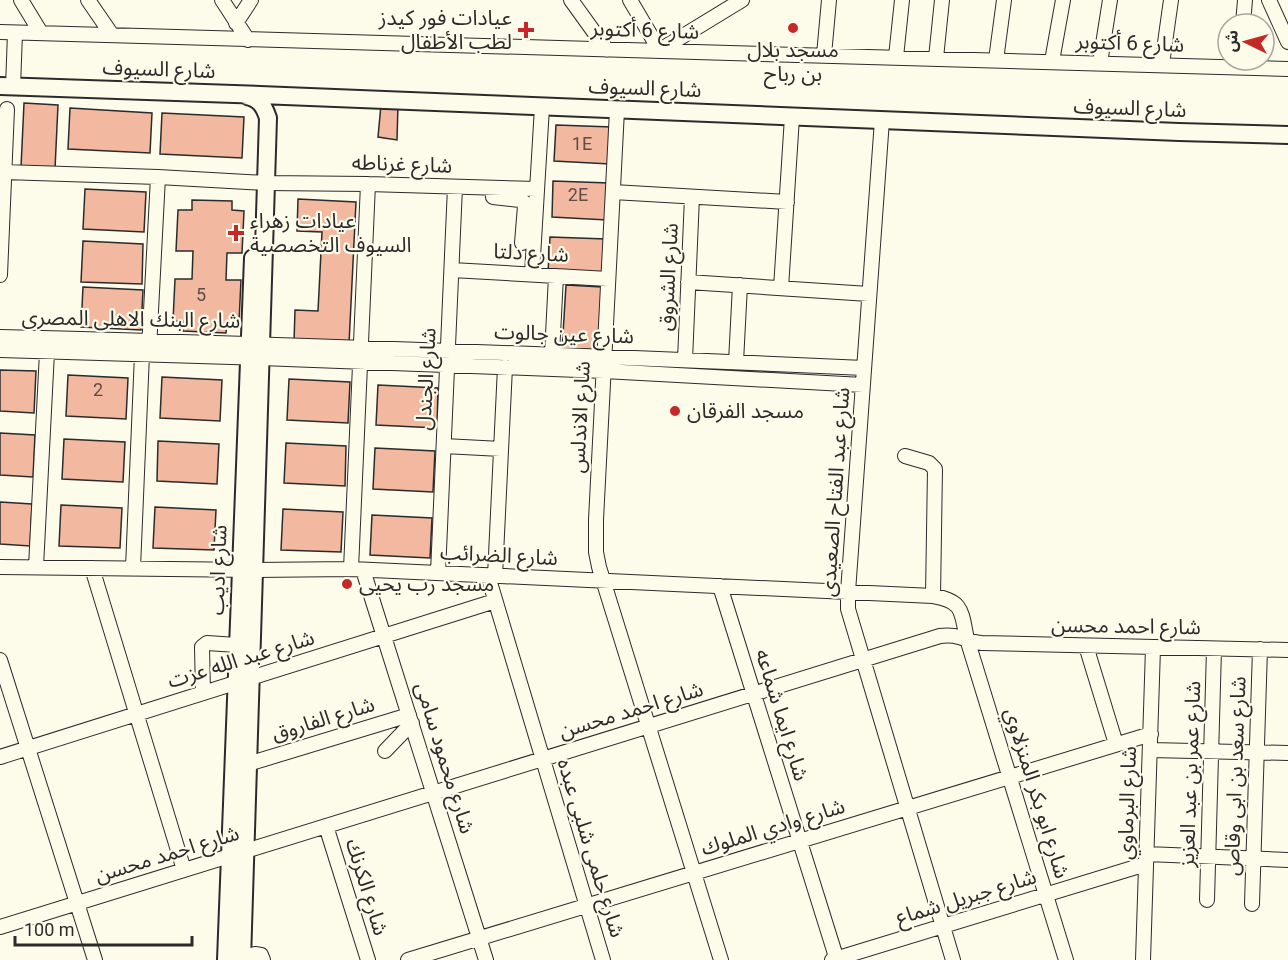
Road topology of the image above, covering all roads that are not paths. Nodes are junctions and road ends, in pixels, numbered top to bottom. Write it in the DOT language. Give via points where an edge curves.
graph roads {
  1 [pos="21,0"];
  2 [pos="88,0"];
  3 [pos="222,0"];
  4 [pos="251,0"];
  5 [pos="571,0"];
  6 [pos="630,0"];
  7 [pos="714,0"];
  8 [pos="742,0"];
  9 [pos="830,0"];
  10 [pos="902,0"];
  11 [pos="942,0"];
  12 [pos="1004,0"];
  13 [pos="1063,0"];
  14 [pos="1110,0"];
  15 [pos="1172,0"];
  16 [pos="1269,0"];
  17 [pos="722,12"];
  18 [pos="236,22"];
  19 [pos="0,32"];
  20 [pos="15,33"];
  21 [pos="41,33"];
  22 [pos="112,35"];
  23 [pos="248,40"];
  24 [pos="1288,42"];
  25 [pos="607,50"];
  26 [pos="660,51"];
  27 [pos="824,56"];
  28 [pos="896,57"];
  29 [pos="936,58"];
  30 [pos="996,60"];
  31 [pos="1052,62"];
  32 [pos="1100,63"];
  33 [pos="1162,64"];
  34 [pos="1216,64"];
  35 [pos="6,87"];
  36 [pos="244,95"];
  37 [pos="542,107"];
  38 [pos="7,109"];
  39 [pos="617,110"];
  40 [pos="792,117"];
  41 [pos="882,120"];
  42 [pos="1288,135"];
  43 [pos="4,172"];
  44 [pos="158,177"];
  45 [pos="261,183"];
  46 [pos="368,184"];
  47 [pos="455,187"];
  48 [pos="537,189"];
  49 [pos="613,192"];
  50 [pos="692,196"];
  51 [pos="493,197"];
  52 [pos="787,202"];
  53 [pos="527,237"];
  54 [pos="452,270"];
  55 [pos="532,274"];
  56 [pos="0,275"];
  57 [pos="556,276"];
  58 [pos="608,279"];
  59 [pos="688,282"];
  60 [pos="740,285"];
  61 [pos="781,288"];
  62 [pos="869,294"];
  63 [pos="0,337"];
  64 [pos="0,350"];
  65 [pos="147,350"];
  66 [pos="255,350"];
  67 [pos="47,352"];
  68 [pos="360,354"];
  69 [pos="552,354"];
  70 [pos="604,356"];
  71 [pos="448,358"];
  72 [pos="685,360"];
  73 [pos="736,362"];
  74 [pos="505,367"];
  75 [pos="864,368"];
  76 [pos="604,371"];
  77 [pos="863,385"];
  78 [pos="444,446"];
  79 [pos="501,449"];
  80 [pos="905,456"];
  81 [pos="0,567"];
  82 [pos="36,567"];
  83 [pos="92,568"];
  84 [pos="133,568"];
  85 [pos="357,569"];
  86 [pos="248,570"];
  87 [pos="438,573"];
  88 [pos="492,576"];
  89 [pos="603,581"];
  90 [pos="720,586"];
  91 [pos="848,592"];
  92 [pos="933,596"];
  93 [pos="495,601"];
  94 [pos="385,636"];
  95 [pos="967,639"];
  96 [pos="237,645"];
  97 [pos="1086,646"];
  98 [pos="1153,648"];
  99 [pos="1215,649"];
  100 [pos="1260,649"];
  101 [pos="1288,650"];
  102 [pos="0,660"];
  103 [pos="864,660"];
  104 [pos="244,681"];
  105 [pos="203,693"];
  106 [pos="753,694"];
  107 [pos="136,714"];
  108 [pos="411,719"];
  109 [pos="648,726"];
  110 [pos="1150,734"];
  111 [pos="1116,744"];
  112 [pos="28,748"];
  113 [pos="1150,750"];
  114 [pos="385,751"];
  115 [pos="1211,751"];
  116 [pos="1257,752"];
  117 [pos="1288,753"];
  118 [pos="0,757"];
  119 [pos="543,759"];
  120 [pos="248,764"];
  121 [pos="1010,777"];
  122 [pos="434,793"];
  123 [pos="908,808"];
  124 [pos="326,826"];
  125 [pos="800,840"];
  126 [pos="238,853"];
  127 [pos="1208,856"];
  128 [pos="1254,858"];
  129 [pos="1147,859"];
  130 [pos="1288,860"];
  131 [pos="184,870"];
  132 [pos="694,873"];
  133 [pos="1046,895"];
  134 [pos="1207,900"];
  135 [pos="77,903"];
  136 [pos="1252,904"];
  137 [pos="586,906"];
  138 [pos="943,926"];
  139 [pos="0,927"];
  140 [pos="479,938"];
  141 [pos="237,959"];
  142 [pos="95,960"];
  143 [pos="263,960"];
  144 [pos="368,960"];
  145 [pos="408,960"];
  146 [pos="486,960"];
  147 [pos="603,960"];
  148 [pos="720,960"];
  149 [pos="835,960"];
  150 [pos="953,960"];
  151 [pos="1066,960"];
  152 [pos="1143,960"];
  1 -- 21 [label="street"];
  2 -- 22 [label="street"];
  3 -- 18 [label="street"];
  4 -- 18 [label="street"];
  5 -- 25 [label="street"];
  6 -- 26 [label="street"];
  7 -- 17 [label="street"];
  8 -- 17 [label="street"];
  9 -- 27 [label="street"];
  10 -- 28 [label="street"];
  11 -- 29 [label="street"];
  12 -- 30 [label="street"];
  13 -- 31 [label="street"];
  14 -- 32 [label="street"];
  15 -- 33 [label="street"];
  16 -- 24 [label="street"];
  17 -- 26 [label="street"];
  18 -- 23 [label="street"];
  19 -- 20 [label="street, شارع 6 أكتوبر"];
  20 -- 21 [label="street, شارع 6 أكتوبر"];
  20 -- 35 [label="street"];
  21 -- 22 [label="street, شارع 6 أكتوبر"];
  22 -- 23 [label="street, شارع 6 أكتوبر"];
  23 -- 25 [label="street, شارع 6 أكتوبر"];
  25 -- 26 [label="street, شارع 6 أكتوبر"];
  26 -- 27 [label="street, شارع 6 أكتوبر"];
  27 -- 28 [label="street, شارع 6 أكتوبر"];
  28 -- 29 [label="street, شارع 6 أكتوبر"];
  29 -- 30 [label="street, شارع 6 أكتوبر"];
  30 -- 31 [label="street, شارع 6 أكتوبر"];
  31 -- 32 [label="street, شارع 6 أكتوبر"];
  32 -- 33 [label="street, شارع 6 أكتوبر"];
  33 -- 34 [label="street, شارع 6 أكتوبر"];
  35 -- 36 [label="main road, شارع السيوف"];
  36 -- 37 [label="main road, شارع السيوف"];
  36 -- 45 [label="main road, شارع اديب" via="260,102 268,118"];
  37 -- 39 [label="main road, شارع السيوف"];
  37 -- 48 [label="street"];
  38 -- 43 [label="street"];
  39 -- 40 [label="main road, شارع السيوف"];
  39 -- 49 [label="street, شارع الاندلس"];
  40 -- 41 [label="main road, شارع السيوف"];
  40 -- 52 [label="street"];
  41 -- 42 [label="main road, شارع السيوف"];
  41 -- 62 [label="street, شارع عبد الفتاح الصعيدى"];
  43 -- 44 [label="street, شارع غرناطه"];
  43 -- 56 [label="street"];
  44 -- 45 [label="street, شارع غرناطه"];
  44 -- 65 [label="street"];
  45 -- 46 [label="street, شارع غرناطه"];
  45 -- 66 [label="main road, شارع اديب"];
  46 -- 47 [label="street, شارع غرناطه"];
  46 -- 68 [label="street"];
  47 -- 48 [label="street, شارع غرناطه"];
  47 -- 54 [label="street, شارع الجندل"];
  48 -- 53 [label="street"];
  49 -- 50 [label="street"];
  49 -- 58 [label="street, شارع الاندلس"];
  50 -- 52 [label="street"];
  50 -- 59 [label="street, شارع الشروق"];
  51 -- 53 [label="street" via="524,202"];
  52 -- 61 [label="street"];
  53 -- 55 [label="street"];
  54 -- 55 [label="street, شارع دلتا"];
  54 -- 71 [label="street, شارع الجندل"];
  55 -- 57 [label="street, شارع دلتا"];
  57 -- 58 [label="street, شارع دلتا"];
  57 -- 69 [label="street"];
  58 -- 70 [label="street, شارع الاندلس"];
  59 -- 60 [label="street"];
  59 -- 72 [label="street, شارع الشروق"];
  60 -- 61 [label="street"];
  60 -- 73 [label="street"];
  61 -- 62 [label="street"];
  62 -- 75 [label="street, شارع عبد الفتاح الصعيدى"];
  63 -- 65 [label="street, شارع البنك الاهلى المصرى"];
  64 -- 67 [label="street, شارع البنك الاهلى المصرى"];
  65 -- 66 [label="street, شارع البنك الاهلى المصرى"];
  65 -- 67 [label="street, شارع البنك الاهلى المصرى"];
  65 -- 84 [label="street"];
  66 -- 68 [label="street, شارع عين جالوت"];
  66 -- 86 [label="main road, شارع اديب"];
  67 -- 82 [label="street"];
  68 -- 71 [label="street, شارع عين جالوت"];
  68 -- 85 [label="street"];
  69 -- 70 [label="street, شارع عين جالوت"];
  69 -- 71 [label="street, شارع عين جالوت"];
  70 -- 72 [label="street, شارع عين جالوت"];
  70 -- 76 [label="street, شارع الاندلس"];
  71 -- 74 [label="street, شارع عين جالوت"];
  71 -- 78 [label="street, شارع الجندل"];
  72 -- 73 [label="street, شارع عين جالوت"];
  73 -- 75 [label="street, شارع عين جالوت"];
  74 -- 76 [label="street, شارع عين جالوت"];
  74 -- 79 [label="street, شارع حلمى شلبى عبده"];
  75 -- 77 [label="street, شارع عبد الفتاح الصعيدى"];
  76 -- 77 [label="street, شارع عين جالوت"];
  76 -- 89 [label="street, شارع الاندلس" via="596,539"];
  77 -- 91 [label="street, شارع عبد الفتاح الصعيدى"];
  78 -- 79 [label="street"];
  78 -- 87 [label="street, شارع الجندل"];
  79 -- 88 [label="street, شارع حلمى شلبى عبده"];
  80 -- 92 [label="street" via="929,463 935,469"];
  81 -- 82 [label="street, شارع الضرائب"];
  82 -- 83 [label="street, شارع الضرائب"];
  83 -- 84 [label="street, شارع الضرائب"];
  83 -- 107 [label="street"];
  84 -- 86 [label="street, شارع الضرائب"];
  85 -- 86 [label="street, شارع الضرائب"];
  85 -- 87 [label="street, شارع الضرائب"];
  85 -- 94 [label="street, شارع محمود سامى"];
  86 -- 96 [label="main road, شارع اديب"];
  86 -- 104 [label="main road, شارع اديب"];
  87 -- 88 [label="street, شارع الضرائب"];
  88 -- 89 [label="street, شارع الضرائب"];
  88 -- 93 [label="street, شارع حلمى شلبى عبده"];
  89 -- 90 [label="street, شارع الضرائب"];
  89 -- 109 [label="street, شارع الاندلس"];
  90 -- 91 [label="street, شارع الضرائب"];
  90 -- 106 [label="street, شارع ايما شماعه"];
  91 -- 92 [label="street, شارع الضرائب"];
  91 -- 103 [label="street, شارع عبد الفتاح الصعيدى" via="848,609"];
  92 -- 95 [label="street, شارع الضرائب" via="947,598 958,606"];
  93 -- 94 [label="street, شارع عبد الله عزت"];
  93 -- 119 [label="street, شارع حلمى شلبى عبده"];
  94 -- 104 [label="street, شارع عبد الله عزت"];
  94 -- 108 [label="street, شارع محمود سامى"];
  95 -- 97 [label="street, شارع احمد محسن" via="982,643"];
  95 -- 103 [label="street, شارع احمد محسن" via="940,636"];
  95 -- 121 [label="street, شارع ابو بكر المنزلاوي"];
  96 -- 104 [label="main road, شارع اديب"];
  96 -- 105 [label="street" via="207,643 202,647"];
  97 -- 98 [label="street, شارع احمد محسن"];
  97 -- 111 [label="street"];
  98 -- 99 [label="street, شارع احمد محسن"];
  98 -- 110 [label="street, شارع البرماوي"];
  99 -- 100 [label="street, شارع احمد محسن"];
  99 -- 115 [label="street, شارع عمر بن عبد العزيز"];
  100 -- 101 [label="street, شارع احمد محسن"];
  100 -- 116 [label="street, شارع سعد بن ابى وقاص"];
  102 -- 112 [label="street"];
  103 -- 106 [label="street, شارع احمد محسن"];
  103 -- 123 [label="street, شارع عبد الفتاح الصعيدى"];
  104 -- 105 [label="street, شارع عبد الله عزت"];
  104 -- 120 [label="main road, شارع اديب"];
  104 -- 126 [label="main road, شارع اديب"];
  105 -- 107 [label="street, شارع عبد الله عزت"];
  106 -- 109 [label="street, شارع احمد محسن"];
  106 -- 125 [label="street, شارع ايما شماعه"];
  107 -- 112 [label="street, شارع عبد الله عزت"];
  107 -- 131 [label="street"];
  108 -- 114 [label="street"];
  108 -- 120 [label="street, شارع الفاروق"];
  108 -- 122 [label="street, شارع محمود سامى"];
  109 -- 119 [label="street, شارع احمد محسن"];
  109 -- 132 [label="street, شارع الاندلس"];
  110 -- 111 [label="street, شارع وادي الملوك"];
  110 -- 113 [label="street, شارع البرماوي"];
  111 -- 121 [label="street, شارع وادي الملوك"];
  112 -- 118 [label="street, شارع عبد الله عزت"];
  112 -- 135 [label="street"];
  113 -- 115 [label="street"];
  113 -- 129 [label="street, شارع البرماوي"];
  115 -- 116 [label="street"];
  115 -- 127 [label="street, شارع عمر بن عبد العزيز"];
  116 -- 117 [label="street"];
  116 -- 128 [label="street, شارع سعد بن ابى وقاص"];
  119 -- 122 [label="street, شارع احمد محسن"];
  119 -- 137 [label="street, شارع حلمى شلبى عبده"];
  120 -- 126 [label="main road, شارع اديب"];
  121 -- 123 [label="street, شارع وادي الملوك"];
  121 -- 133 [label="street, شارع ابو بكر المنزلاوي"];
  122 -- 124 [label="street, شارع احمد محسن"];
  122 -- 140 [label="street, شارع محمود سامى"];
  123 -- 125 [label="street, شارع وادي الملوك"];
  123 -- 138 [label="street, شارع عبد الفتاح الصعيدى"];
  124 -- 126 [label="street, شارع احمد محسن"];
  124 -- 144 [label="street, شارع الكرنك"];
  125 -- 132 [label="street, شارع وادي الملوك"];
  125 -- 149 [label="street, شارع ايما شماعه"];
  126 -- 131 [label="street, شارع احمد محسن"];
  126 -- 141 [label="main road, شارع اديب"];
  127 -- 128 [label="street, شارع جبريل شماع"];
  127 -- 129 [label="street, شارع جبريل شماع"];
  127 -- 134 [label="street, شارع عمر بن عبد العزيز"];
  128 -- 130 [label="street, شارع جبريل شماع"];
  128 -- 136 [label="street, شارع سعد بن ابى وقاص"];
  129 -- 133 [label="street, شارع جبريل شماع"];
  129 -- 152 [label="street, شارع البرماوي"];
  131 -- 135 [label="street, شارع احمد محسن"];
  132 -- 137 [label="street, شارع وادي الملوك"];
  132 -- 148 [label="street, شارع الاندلس"];
  133 -- 138 [label="street, شارع جبريل شماع"];
  133 -- 151 [label="street, شارع ابو بكر المنزلاوي"];
  135 -- 139 [label="street, شارع احمد محسن"];
  135 -- 142 [label="street"];
  137 -- 140 [label="street, شارع وادي الملوك"];
  137 -- 147 [label="street, شارع حلمى شلبى عبده"];
  138 -- 149 [label="street, شارع جبريل شماع"];
  138 -- 150 [label="street, شارع عبد الفتاح الصعيدى"];
  140 -- 145 [label="street, شارع وادي الملوك"];
  140 -- 146 [label="street, شارع محمود سامى"];
  141 -- 143 [label="street" via="257,954"];
}
